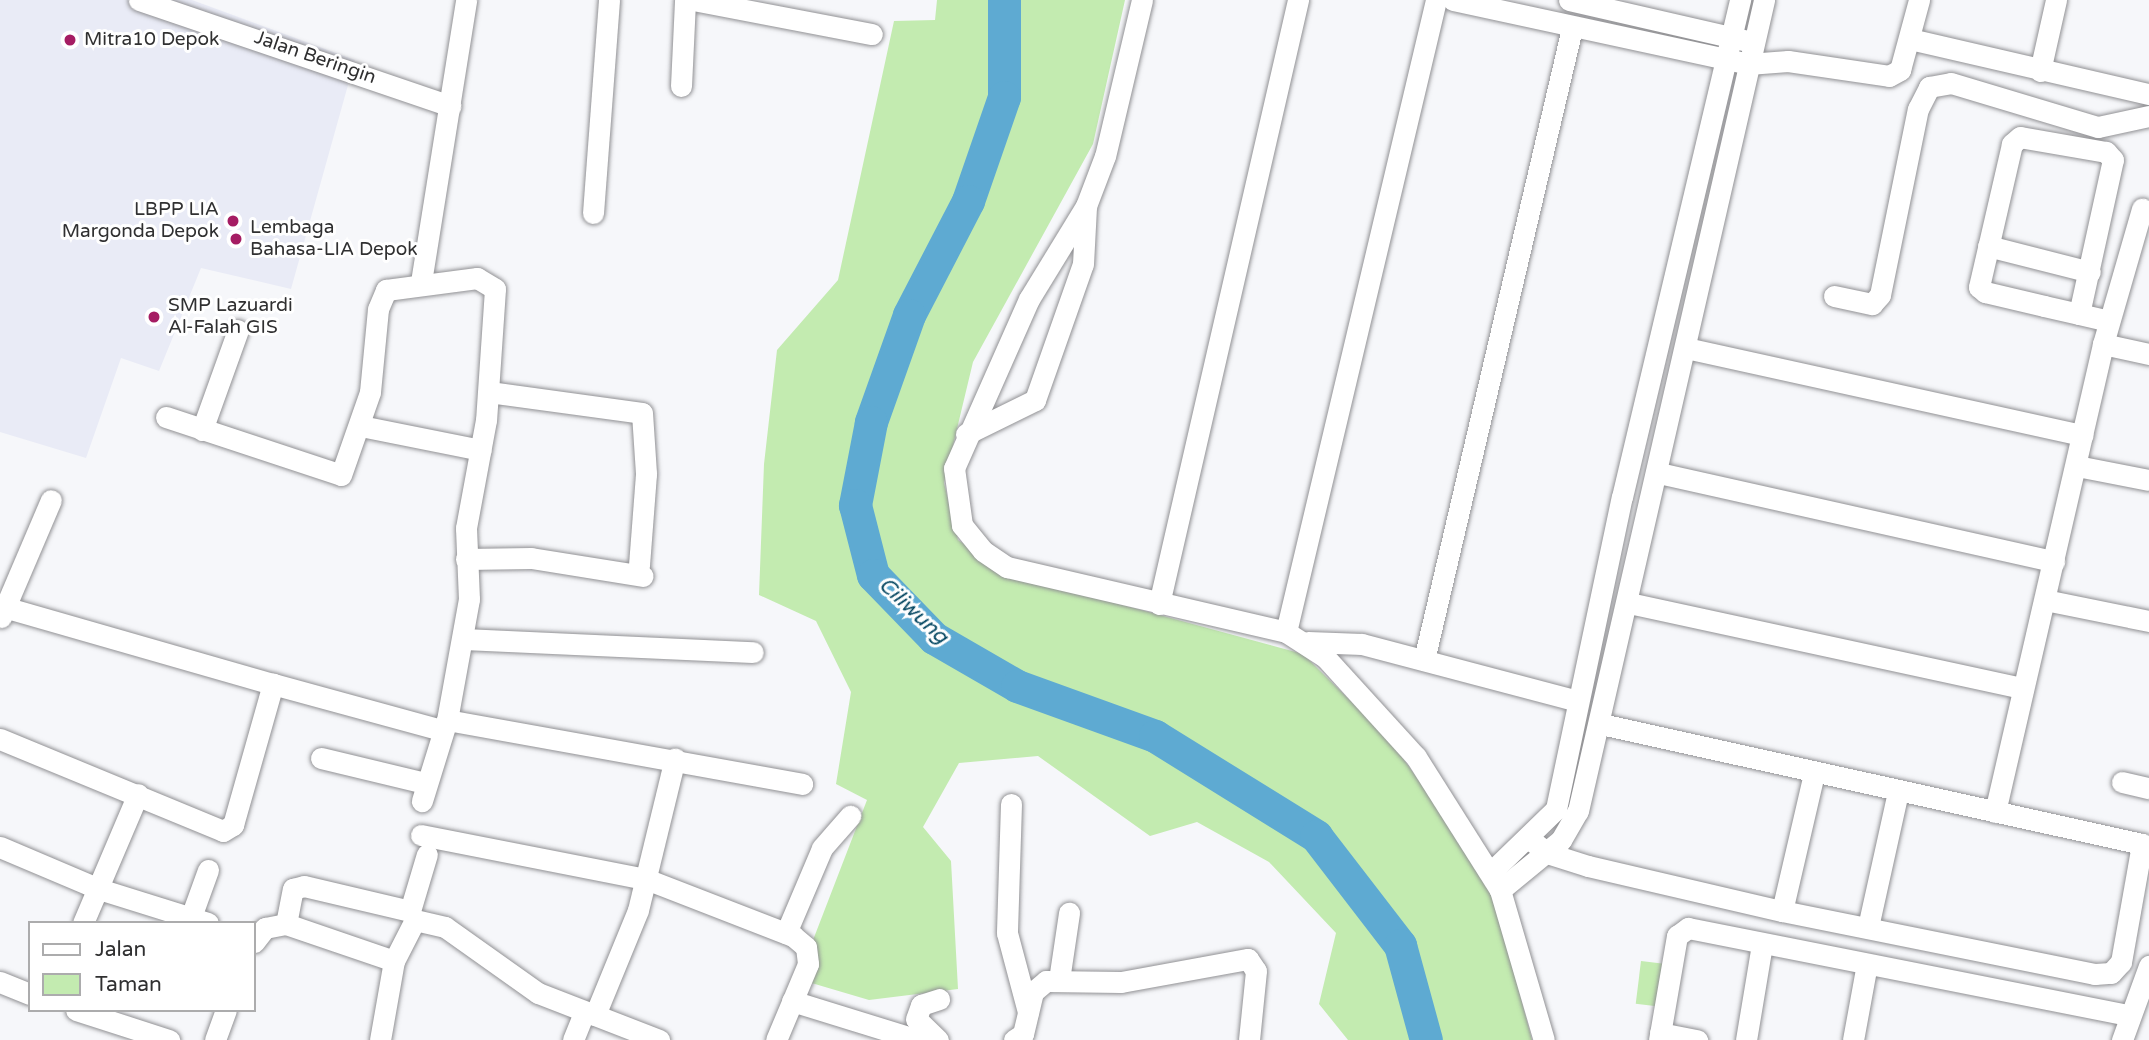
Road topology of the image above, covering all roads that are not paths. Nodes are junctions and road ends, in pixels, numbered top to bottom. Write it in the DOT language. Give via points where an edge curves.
graph roads {
  1 [pos="139,0"];
  2 [pos="466,0"];
  3 [pos="609,0"];
  4 [pos="685,0"];
  5 [pos="693,0"];
  6 [pos="1142,0"];
  7 [pos="1298,0"];
  8 [pos="1436,0"];
  9 [pos="1453,0"];
  10 [pos="1569,0"];
  11 [pos="1740,0"];
  12 [pos="1764,0"];
  13 [pos="1919,0"];
  14 [pos="2056,0"];
  15 [pos="1572,28"];
  16 [pos="872,33"];
  17 [pos="1731,37"];
  18 [pos="1910,38"];
  19 [pos="1753,43"];
  20 [pos="1726,59"];
  21 [pos="1788,61"];
  22 [pos="1748,64"];
  23 [pos="2039,71"];
  24 [pos="681,86"];
  25 [pos="2149,94"];
  26 [pos="450,106"];
  27 [pos="2149,116"];
  28 [pos="2108,200"];
  29 [pos="1086,206"];
  30 [pos="2145,209"];
  31 [pos="593,213"];
  32 [pos="1988,246"];
  33 [pos="2090,272"];
  34 [pos="421,282"];
  35 [pos="1834,296"];
  36 [pos="2079,314"];
  37 [pos="2109,321"];
  38 [pos="238,330"];
  39 [pos="2103,344"];
  40 [pos="1686,348"];
  41 [pos="2149,354"];
  42 [pos="489,392"];
  43 [pos="166,417"];
  44 [pos="361,426"];
  45 [pos="202,430"];
  46 [pos="966,434"];
  47 [pos="2083,435"];
  48 [pos="481,450"];
  49 [pos="2077,466"];
  50 [pos="1659,473"];
  51 [pos="2149,480"];
  52 [pos="51,500"];
  53 [pos="466,559"];
  54 [pos="2054,561"];
  55 [pos="2045,600"];
  56 [pos="1629,603"];
  57 [pos="1159,604"];
  58 [pos="2,613"];
  59 [pos="2149,621"];
  60 [pos="1286,632"];
  61 [pos="463,639"];
  62 [pos="1308,642"];
  63 [pos="753,652"];
  64 [pos="1424,660"];
  65 [pos="273,684"];
  66 [pos="2022,688"];
  67 [pos="1577,701"];
  68 [pos="1601,724"];
  69 [pos="444,725"];
  70 [pos="0,739"];
  71 [pos="321,758"];
  72 [pos="675,758"];
  73 [pos="1814,773"];
  74 [pos="2122,782"];
  75 [pos="802,784"];
  76 [pos="2149,788"];
  77 [pos="1898,792"];
  78 [pos="138,794"];
  79 [pos="1011,804"];
  80 [pos="1995,812"];
  81 [pos="850,816"];
  82 [pos="2146,844"];
  83 [pos="0,847"];
  84 [pos="1539,847"];
  85 [pos="208,870"];
  86 [pos="646,879"];
  87 [pos="1495,882"];
  88 [pos="99,888"];
  89 [pos="1782,911"];
  90 [pos="1069,913"];
  91 [pos="199,920"];
  92 [pos="84,921"];
  93 [pos="286,924"];
  94 [pos="1868,927"];
  95 [pos="786,933"];
  96 [pos="256,937"];
  97 [pos="1762,944"];
  98 [pos="394,961"];
  99 [pos="1867,964"];
  100 [pos="2149,967"];
  101 [pos="1059,980"];
  102 [pos="0,982"];
  103 [pos="28,993"];
  104 [pos="939,999"];
  105 [pos="792,1001"];
  106 [pos="82,1012"];
  107 [pos="225,1012"];
  108 [pos="590,1014"];
  109 [pos="1029,1014"];
  110 [pos="2126,1015"];
  111 [pos="1659,1036"];
  112 [pos="169,1040"];
  113 [pos="215,1040"];
  114 [pos="380,1040"];
  115 [pos="573,1040"];
  116 [pos="659,1040"];
  117 [pos="776,1040"];
  118 [pos="918,1040"];
  119 [pos="938,1040"];
  120 [pos="1014,1040"];
  121 [pos="1249,1040"];
  122 [pos="1544,1040"];
  123 [pos="1697,1040"];
  124 [pos="1746,1040"];
  125 [pos="1853,1040"];
  126 [pos="2122,1040"];
  1 -- 26 [label="street, Jalan Beringin"];
  2 -- 26 [label="street"];
  3 -- 31 [label="street"];
  4 -- 24 [label="street"];
  5 -- 16 [label="street"];
  6 -- 29 [label="street" via="1105,156"];
  7 -- 57 [label="street"];
  8 -- 60 [label="street" via="1368,308"];
  9 -- 15 [label="street"];
  10 -- 17 [label="street"];
  11 -- 17 [label="street"];
  12 -- 19 [label="street"];
  13 -- 18 [label="street"];
  14 -- 23 [label="street"];
  15 -- 20 [label="street"];
  15 -- 64 [label="street"];
  17 -- 19 [label="street"];
  17 -- 20 [label="street"];
  18 -- 21 [label="street" via="1893,76"];
  18 -- 23 [label="street"];
  19 -- 21 [label="street"];
  19 -- 22 [label="street"];
  20 -- 22 [label="street"];
  20 -- 67 [label="street"];
  21 -- 22 [label="street"];
  22 -- 40 [label="street"];
  23 -- 25 [label="street"];
  26 -- 34 [label="street"];
  27 -- 35 [label="street" via="2098,127 1951,82 1929,87 1918,109 1880,295 1872,304"];
  28 -- 30 [label="street"];
  28 -- 32 [label="street" via="2109,154 2020,137 2012,144"];
  28 -- 33 [label="street"];
  29 -- 46 [label="street" via="1050,257"];
  29 -- 46 [label="street" via="1083,264 1035,400"];
  30 -- 37 [label="street"];
  32 -- 33 [label="street"];
  32 -- 36 [label="street" via="1981,290"];
  33 -- 36 [label="street"];
  34 -- 42 [label="street" via="477,278 495,289"];
  34 -- 44 [label="street" via="392,286 380,298"];
  36 -- 37 [label="street"];
  37 -- 39 [label="street"];
  38 -- 45 [label="street"];
  39 -- 41 [label="street"];
  39 -- 47 [label="street"];
  40 -- 47 [label="street"];
  40 -- 50 [label="street"];
  42 -- 48 [label="street"];
  42 -- 53 [label="street" via="642,413 646,474 641,571 531,558"];
  43 -- 45 [label="street"];
  44 -- 45 [label="street" via="346,467 336,476"];
  44 -- 48 [label="street"];
  46 -- 57 [label="street" via="954,468 956,507 983,551 1007,567"];
  47 -- 49 [label="street"];
  48 -- 53 [label="street" via="466,528"];
  49 -- 51 [label="street"];
  49 -- 54 [label="street"];
  50 -- 54 [label="street"];
  50 -- 56 [label="street"];
  52 -- 58 [label="street"];
  53 -- 61 [label="street" via="471,585"];
  54 -- 55 [label="street"];
  55 -- 59 [label="street"];
  55 -- 66 [label="street"];
  56 -- 66 [label="street"];
  56 -- 68 [label="street"];
  57 -- 60 [label="street"];
  58 -- 65 [label="street"];
  60 -- 62 [label="street"];
  61 -- 63 [label="street"];
  61 -- 69 [label="street"];
  62 -- 64 [label="street" via="1362,645"];
  62 -- 87 [label="street" via="1416,757"];
  64 -- 67 [label="street"];
  65 -- 69 [label="street"];
  65 -- 78 [label="street" via="233,825 216,830"];
  66 -- 80 [label="street"];
  67 -- 84 [label="street" via="1556,809"];
  68 -- 73 [label="street"];
  68 -- 84 [label="street" via="1578,811"];
  69 -- 71 [label="street" via="424,792"];
  69 -- 72 [label="street"];
  70 -- 78 [label="street"];
  72 -- 75 [label="street"];
  72 -- 86 [label="street"];
  73 -- 77 [label="street"];
  73 -- 89 [label="street"];
  74 -- 76 [label="street"];
  77 -- 80 [label="street"];
  77 -- 94 [label="street"];
  78 -- 88 [label="street"];
  79 -- 109 [label="street" via="1007,933"];
  80 -- 82 [label="street"];
  81 -- 95 [label="street" via="822,848"];
  82 -- 94 [label="street" via="2121,962 2111,973"];
  83 -- 88 [label="street"];
  84 -- 87 [label="street"];
  84 -- 89 [label="street"];
  85 -- 91 [label="street"];
  86 -- 93 [label="street" via="424,845 410,911 297,887"];
  86 -- 95 [label="street"];
  86 -- 108 [label="street"];
  87 -- 122 [label="street"];
  88 -- 91 [label="street"];
  88 -- 92 [label="street"];
  89 -- 94 [label="street"];
  90 -- 101 [label="street"];
  93 -- 96 [label="street" via="275,923"];
  93 -- 98 [label="street"];
  95 -- 105 [label="street" via="806,947 808,964"];
  97 -- 99 [label="street"];
  97 -- 111 [label="street" via="1701,928 1677,936"];
  97 -- 124 [label="street"];
  98 -- 108 [label="street" via="415,920 445,927 532,990"];
  98 -- 114 [label="street"];
  99 -- 110 [label="street"];
  99 -- 125 [label="street"];
  100 -- 110 [label="street"];
  101 -- 109 [label="street" via="1033,992"];
  101 -- 121 [label="street" via="1121,982 1248,959 1256,971"];
  102 -- 103 [label="street"];
  104 -- 119 [label="street" via="922,1005 916,1019"];
  105 -- 117 [label="street"];
  105 -- 118 [label="street"];
  106 -- 112 [label="street"];
  107 -- 113 [label="street"];
  108 -- 115 [label="street"];
  108 -- 116 [label="street"];
  109 -- 120 [label="street" via="1023,1034"];
  110 -- 126 [label="street"];
  111 -- 123 [label="street"];
}
